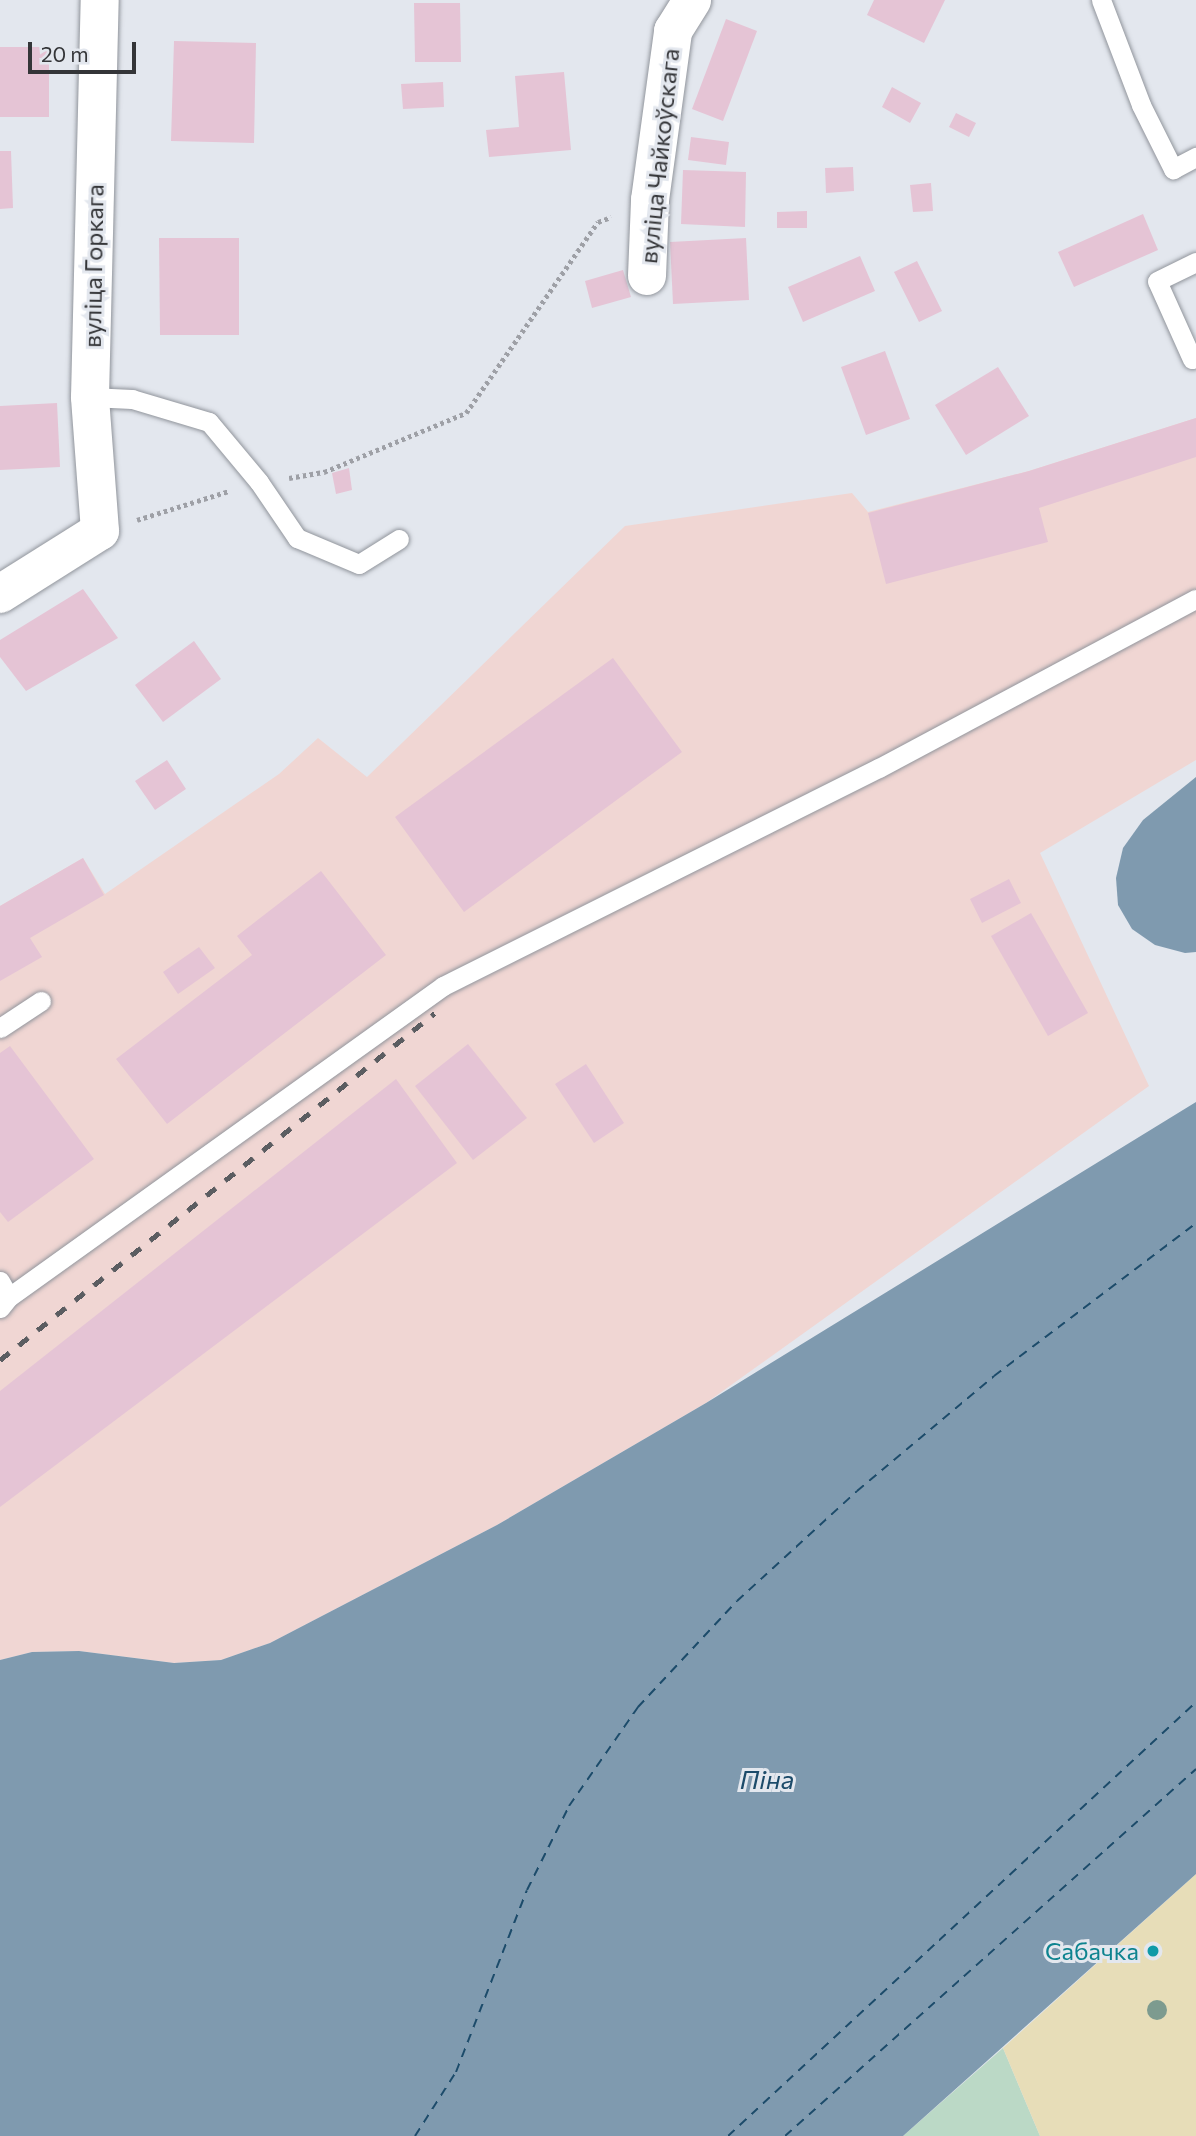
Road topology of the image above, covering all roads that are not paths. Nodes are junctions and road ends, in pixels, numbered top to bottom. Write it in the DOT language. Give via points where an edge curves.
graph roads {
  1 [pos="100,0"];
  2 [pos="692,0"];
  3 [pos="1101,0"];
  4 [pos="1196,157"];
  5 [pos="1196,262"];
  6 [pos="647,276"];
  7 [pos="1192,359"];
  8 [pos="90,397"];
  9 [pos="399,539"];
  10 [pos="0,594"];
  11 [pos="1196,599"];
  12 [pos="41,1001"];
  13 [pos="0,1028"];
  14 [pos="3,1295"];
  1 -- 8 [label="street, вуліца Горкага"];
  2 -- 6 [label="street, вуліца Чайкоўскага" via="673,31 650,200"];
  3 -- 4 [label="lane" via="1141,105 1173,169"];
  5 -- 7 [label="lane" via="1157,281"];
  8 -- 9 [label="lane" via="132,399 209,422 259,482 297,538 359,564"];
  8 -- 10 [label="street, вуліца Горкага" via="100,531"];
  11 -- 14 [label="lane" via="879,768 443,986"];
  12 -- 13 [label="lane"];
}
